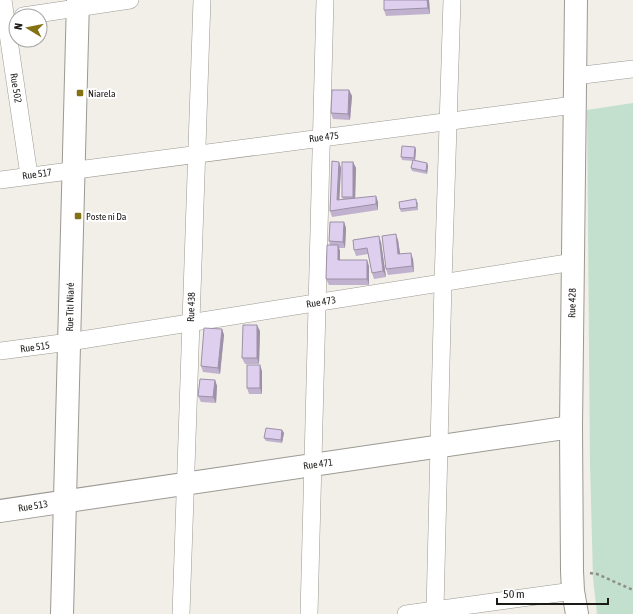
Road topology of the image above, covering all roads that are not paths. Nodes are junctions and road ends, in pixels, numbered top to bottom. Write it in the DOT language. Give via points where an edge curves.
graph roads {
  1 [pos="3,0"];
  2 [pos="130,0"];
  3 [pos="202,0"];
  4 [pos="325,0"];
  5 [pos="452,0"];
  6 [pos="576,0"];
  7 [pos="78,4"];
  8 [pos="48,11"];
  9 [pos="7,18"];
  10 [pos="633,69"];
  11 [pos="575,76"];
  12 [pos="574,105"];
  13 [pos="448,121"];
  14 [pos="321,137"];
  15 [pos="196,154"];
  16 [pos="73,169"];
  17 [pos="29,176"];
  18 [pos="0,180"];
  19 [pos="573,262"];
  20 [pos="443,283"];
  21 [pos="317,303"];
  22 [pos="191,323"];
  23 [pos="69,342"];
  24 [pos="0,351"];
  25 [pos="571,427"];
  26 [pos="439,446"];
  27 [pos="314,464"];
  28 [pos="185,483"];
  29 [pos="65,501"];
  30 [pos="0,511"];
  31 [pos="573,599"];
  32 [pos="435,610"];
  33 [pos="62,614"];
  34 [pos="181,614"];
  35 [pos="309,614"];
  36 [pos="406,614"];
  1 -- 9 [label="street, Rue 502"];
  2 -- 7 [label="street"];
  3 -- 15 [label="street, Rue 438"];
  4 -- 14 [label="street"];
  5 -- 13 [label="street"];
  6 -- 11 [label="street, Rue 428"];
  7 -- 8 [label="street"];
  7 -- 16 [label="street, Rue Titi Niaré"];
  9 -- 17 [label="street, Rue 502"];
  10 -- 11 [label="street"];
  11 -- 12 [label="street, Rue 428"];
  12 -- 13 [label="street, Rue 475"];
  12 -- 19 [label="street, Rue 428"];
  13 -- 14 [label="street, Rue 475"];
  13 -- 20 [label="street"];
  14 -- 15 [label="street, Rue 475"];
  14 -- 21 [label="street"];
  15 -- 16 [label="street, Rue 475"];
  15 -- 22 [label="street, Rue 438"];
  16 -- 17 [label="street, Rue 517"];
  16 -- 23 [label="street, Rue Titi Niaré"];
  17 -- 18 [label="street, Rue 517"];
  19 -- 20 [label="street, Rue 473"];
  19 -- 25 [label="street, Rue 428"];
  20 -- 21 [label="street, Rue 473"];
  20 -- 26 [label="street"];
  21 -- 22 [label="street, Rue 473"];
  21 -- 27 [label="street"];
  22 -- 23 [label="street, Rue 473"];
  22 -- 28 [label="street, Rue 438"];
  23 -- 24 [label="street, Rue 515"];
  23 -- 29 [label="street, Rue Titi Niaré"];
  25 -- 26 [label="street, Rue 471"];
  25 -- 31 [label="street, Rue 428"];
  26 -- 27 [label="street, Rue 471"];
  26 -- 32 [label="street"];
  27 -- 28 [label="street, Rue 471"];
  27 -- 35 [label="street"];
  28 -- 29 [label="street, Rue 471"];
  28 -- 34 [label="street, Rue 438"];
  29 -- 30 [label="street, Rue 513"];
  29 -- 33 [label="street, Rue Titi Niaré"];
  31 -- 32 [label="street"];
  32 -- 36 [label="street"];
}
